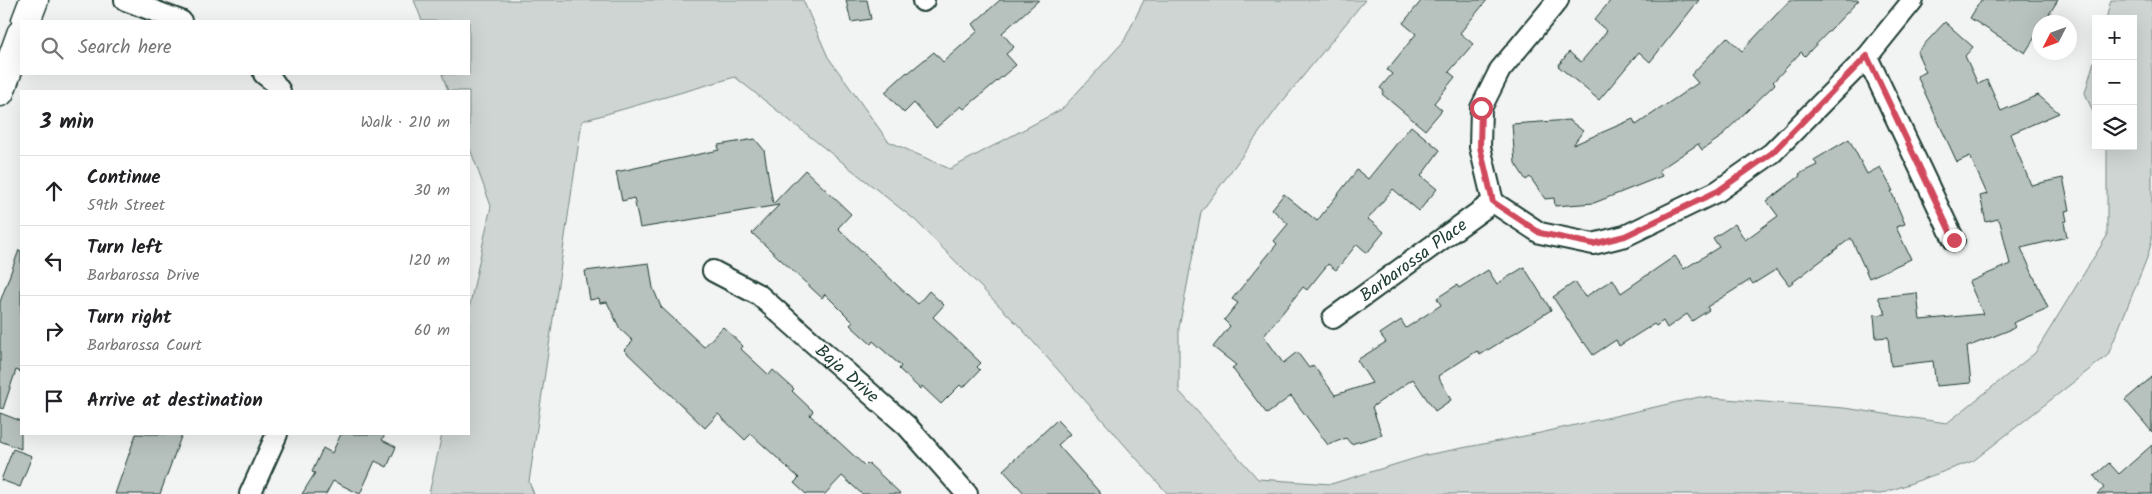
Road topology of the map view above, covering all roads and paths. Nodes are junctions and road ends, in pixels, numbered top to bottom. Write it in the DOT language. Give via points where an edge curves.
graph roads {
  1 [pos="34,0"];
  2 [pos="125,0"];
  3 [pos="1558,0"];
  4 [pos="1913,0"];
  5 [pos="26,20"];
  6 [pos="178,20"];
  7 [pos="20,37"];
  8 [pos="1867,56"];
  9 [pos="265,75"];
  10 [pos="279,90"];
  11 [pos="0,92"];
  12 [pos="1493,202"];
  13 [pos="1954,240"];
  14 [pos="713,271"];
  15 [pos="1333,318"];
  16 [pos="277,435"];
  17 [pos="250,494"];
  18 [pos="968,494"];
  1 -- 5 [label="main road"];
  2 -- 6 [label="street"];
  3 -- 12 [label="street" via="1500,70 1481,108 1480,147"];
  4 -- 8 [label="street"];
  7 -- 11 [label="main road"];
  8 -- 12 [label="street" via="1772,153 1718,191 1625,236 1593,244 1540,233"];
  8 -- 13 [label="street"];
  9 -- 10 [label="street"];
  12 -- 15 [label="street, Barbarossa Place"];
  14 -- 18 [label="street, Baja Drive" via="759,295 907,426"];
  16 -- 17 [label="street"];
}
